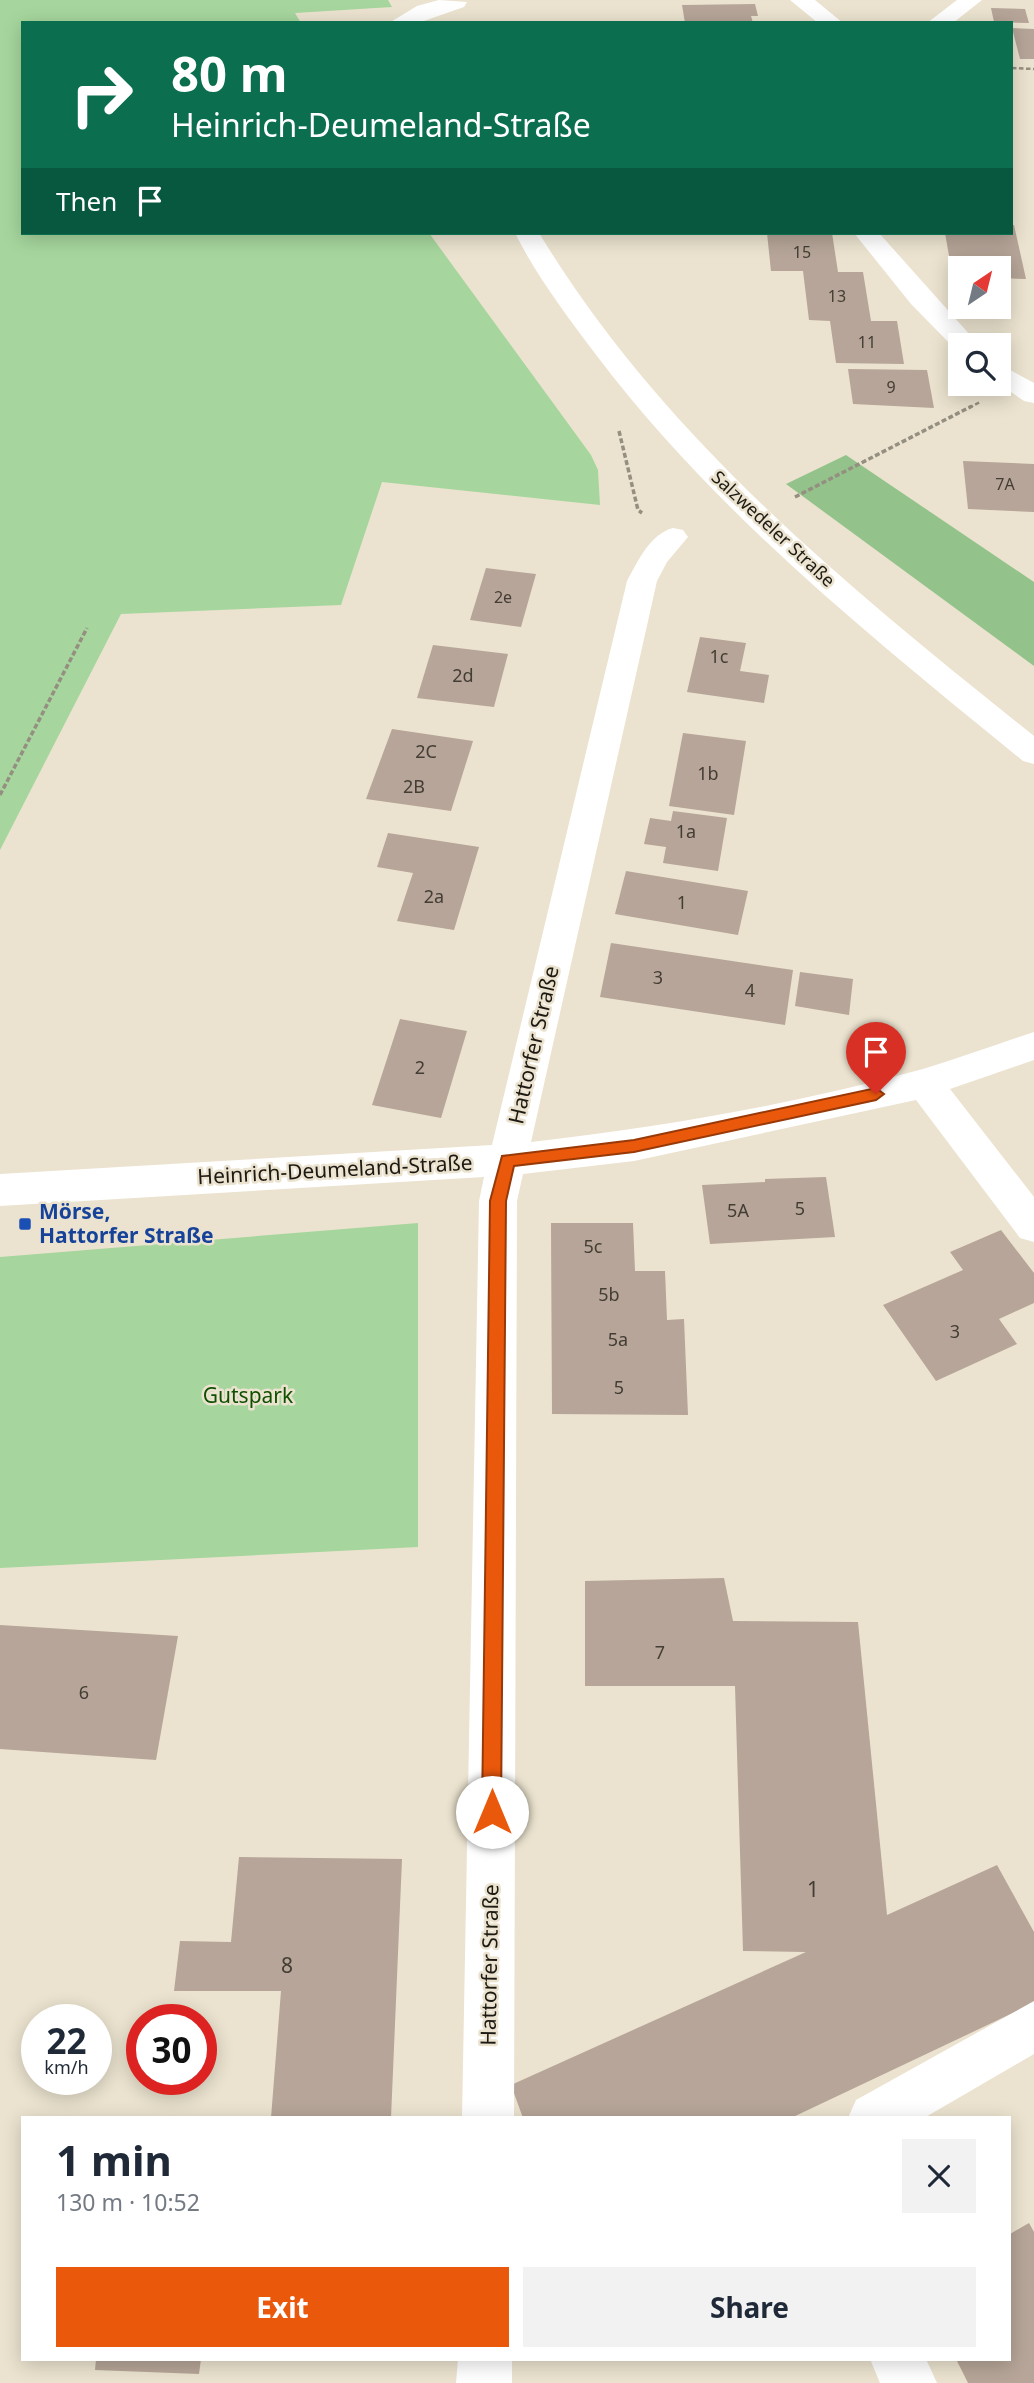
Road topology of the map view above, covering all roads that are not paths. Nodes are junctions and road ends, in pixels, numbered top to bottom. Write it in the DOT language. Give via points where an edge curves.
graph roads {
  1 [pos="801,0"];
  2 [pos="971,0"];
  3 [pos="457,8"];
  4 [pos="404,21"];
  5 [pos="828,21"];
  6 [pos="941,21"];
  7 [pos="528,235"];
  8 [pos="868,235"];
  9 [pos="954,333"];
  10 [pos="673,537"];
  11 [pos="1034,753"];
  12 [pos="1034,1045"];
  13 [pos="925,1083"];
  14 [pos="508,1160"];
  15 [pos="0,1190"];
  16 [pos="1034,1226"];
  17 [pos="1034,2026"];
  18 [pos="488,2116"];
  19 [pos="877,2116"];
  20 [pos="485,2361"];
  21 [pos="898,2361"];
  22 [pos="484,2383"];
  23 [pos="909,2383"];
  1 -- 5 [label="street"];
  2 -- 6 [label="street"];
  3 -- 4 [label="street" via="425,11"];
  7 -- 11 [label="street, Salzwedeler Straße" via="562,292 647,403 755,517 897,642"];
  8 -- 9 [label="street"];
  10 -- 14 [label="street, Hattorfer Straße" via="642,582"];
  12 -- 13 [label="street, Heinrich-Deumeland-Straße"];
  13 -- 14 [label="street, Heinrich-Deumeland-Straße" via="634,1146"];
  13 -- 16 [label="street"];
  14 -- 15 [label="street, Heinrich-Deumeland-Straße"];
  14 -- 18 [label="street, Hattorfer Straße" via="498,1201"];
  17 -- 19 [label="street"];
  20 -- 22 [label="street"];
  21 -- 23 [label="street"];
}
